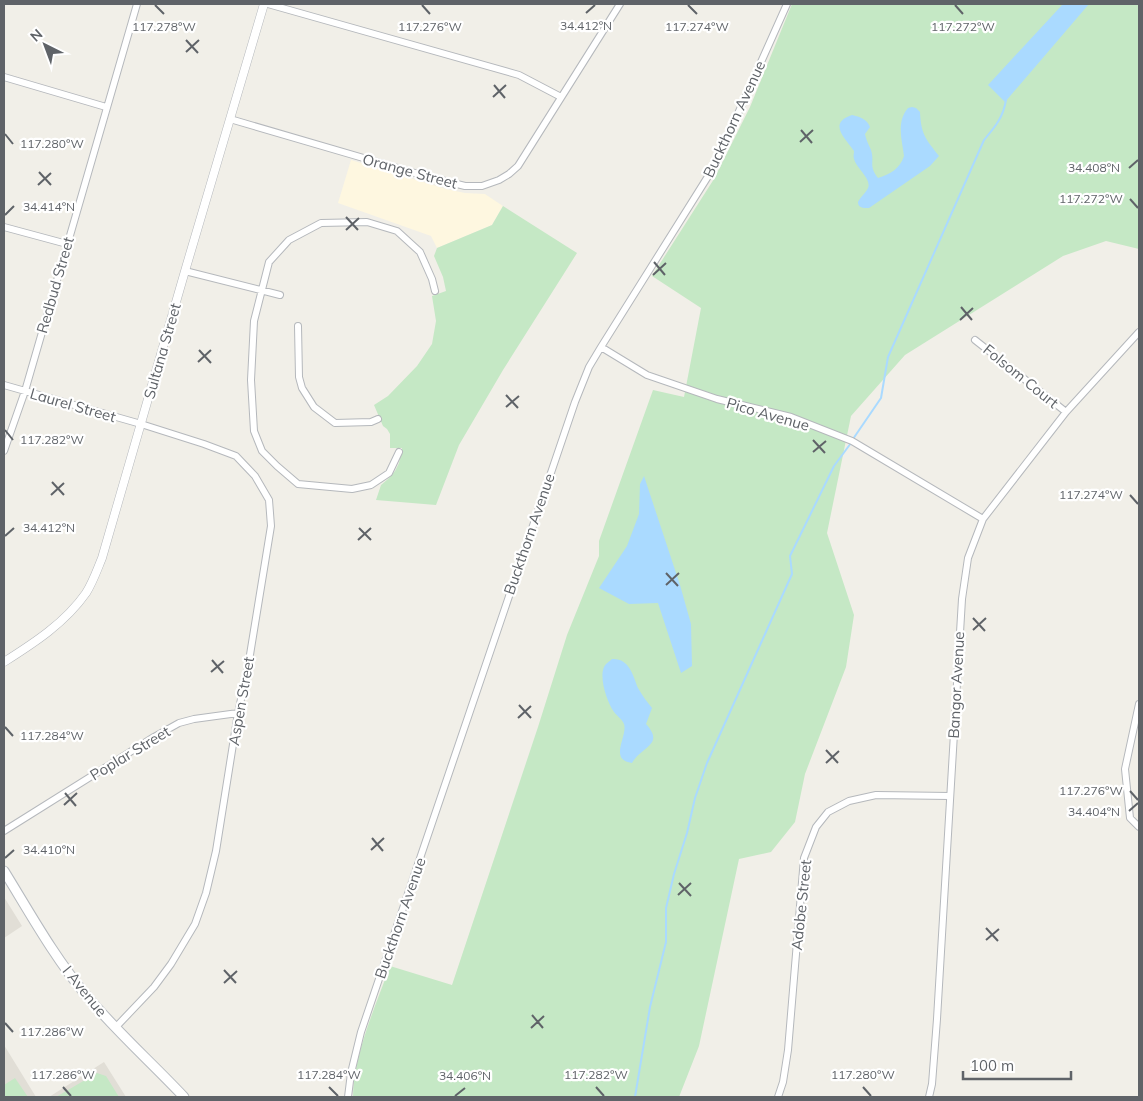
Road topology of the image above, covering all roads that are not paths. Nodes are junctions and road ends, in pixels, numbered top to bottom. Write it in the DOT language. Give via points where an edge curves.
graph roads {
  1 [pos="137,4"];
  2 [pos="266,4"];
  3 [pos="620,4"];
  4 [pos="786,4"];
  5 [pos="4,77"];
  6 [pos="561,97"];
  7 [pos="106,107"];
  8 [pos="230,119"];
  9 [pos="4,227"];
  10 [pos="67,244"];
  11 [pos="185,271"];
  12 [pos="261,290"];
  13 [pos="435,292"];
  14 [pos="280,295"];
  15 [pos="298,326"];
  16 [pos="1139,332"];
  17 [pos="975,340"];
  18 [pos="601,347"];
  19 [pos="4,385"];
  20 [pos="25,391"];
  21 [pos="1066,412"];
  22 [pos="378,419"];
  23 [pos="141,424"];
  24 [pos="4,451"];
  25 [pos="398,452"];
  26 [pos="983,518"];
  27 [pos="4,662"];
  28 [pos="1139,704"];
  29 [pos="238,713"];
  30 [pos="950,796"];
  31 [pos="1139,827"];
  32 [pos="4,831"];
  33 [pos="4,871"];
  34 [pos="116,1027"];
  35 [pos="184,1097"];
  36 [pos="348,1097"];
  37 [pos="778,1097"];
  38 [pos="929,1097"];
  1 -- 7 [label="street, Redbud Street"];
  2 -- 6 [label="street" via="519,75"];
  2 -- 8 [label="street, Sultana Street"];
  3 -- 6 [label="street, Orange Street"];
  4 -- 18 [label="street, Buckthorn Avenue" via="720,156"];
  5 -- 7 [label="street"];
  6 -- 8 [label="street, Orange Street" via="518,166 504,177 482,186 465,186 425,176"];
  7 -- 10 [label="street, Redbud Street"];
  8 -- 11 [label="street, Sultana Street"];
  9 -- 10 [label="street"];
  10 -- 20 [label="street, Redbud Street"];
  11 -- 12 [label="street"];
  11 -- 23 [label="street, Sultana Street"];
  12 -- 13 [label="street" via="269,262 289,240 321,223 367,222 396,231 420,252"];
  12 -- 14 [label="street"];
  12 -- 25 [label="street" via="254,321 251,380 254,431 262,451 298,484 352,489 371,485 388,473"];
  15 -- 22 [label="street" via="299,376 302,388 314,407 335,423"];
  16 -- 21 [label="street, Bangor Avenue"];
  17 -- 21 [label="street, Folsom Court"];
  18 -- 26 [label="street, Pico Avenue" via="647,375 717,399 791,417 852,441"];
  18 -- 36 [label="street, Buckthorn Avenue" via="589,367 572,411 361,1032 350,1073"];
  19 -- 20 [label="street, Laurel Street"];
  20 -- 23 [label="street, Laurel Street"];
  20 -- 24 [label="street, Redbud Street"];
  21 -- 26 [label="street, Bangor Avenue"];
  23 -- 27 [label="street, Sultana Street" via="95,576 58,624"];
  23 -- 29 [label="street, Aspen Street" via="236,456 255,476 269,500 271,526"];
  26 -- 30 [label="street, Bangor Avenue" via="968,558 962,599"];
  28 -- 31 [label="street" via="1125,768 1130,818"];
  29 -- 32 [label="street, Poplar Street" via="179,724"];
  29 -- 34 [label="street, Aspen Street" via="216,852 195,924 154,987"];
  30 -- 37 [label="street, Adobe Street" via="876,795 849,801 828,812 816,827 804,858 788,1050"];
  30 -- 38 [label="street, Bangor Avenue"];
  33 -- 34 [label="main road, I Avenue" via="74,979"];
  34 -- 35 [label="main road, I Avenue"];
}
